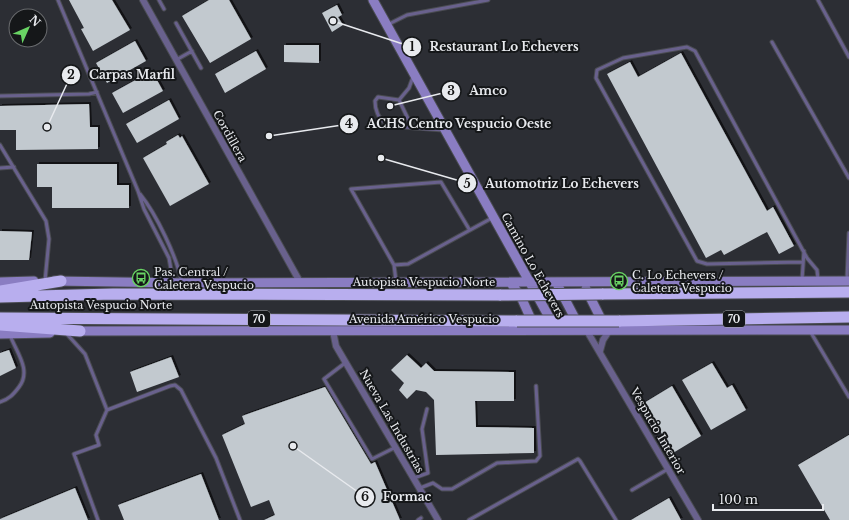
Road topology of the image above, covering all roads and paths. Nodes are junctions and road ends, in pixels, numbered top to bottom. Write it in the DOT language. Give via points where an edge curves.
graph roads {
  1 [pos="58,0"];
  2 [pos="143,0"];
  3 [pos="159,0"];
  4 [pos="373,0"];
  5 [pos="488,0"];
  6 [pos="818,0"];
  7 [pos="164,10"];
  8 [pos="176,23"];
  9 [pos="387,25"];
  10 [pos="772,42"];
  11 [pos="192,51"];
  12 [pos="849,57"];
  13 [pos="176,60"];
  14 [pos="201,68"];
  15 [pos="415,74"];
  16 [pos="97,92"];
  17 [pos="0,96"];
  18 [pos="399,100"];
  19 [pos="412,127"];
  20 [pos="446,131"];
  21 [pos="0,146"];
  22 [pos="14,167"];
  23 [pos="0,168"];
  24 [pos="849,178"];
  25 [pos="138,191"];
  26 [pos="493,217"];
  27 [pos="469,230"];
  28 [pos="849,233"];
  29 [pos="804,251"];
  30 [pos="518,262"];
  31 [pos="803,262"];
  32 [pos="394,265"];
  33 [pos="848,280"];
  34 [pos="45,281"];
  35 [pos="61,281"];
  36 [pos="528,281"];
  37 [pos="802,281"];
  38 [pos="818,281"];
  39 [pos="0,282"];
  40 [pos="173,282"];
  41 [pos="300,282"];
  42 [pos="396,282"];
  43 [pos="510,282"];
  44 [pos="556,282"];
  45 [pos="583,282"];
  46 [pos="183,283"];
  47 [pos="0,291"];
  48 [pos="849,292"];
  49 [pos="0,297"];
  50 [pos="849,317"];
  51 [pos="0,318"];
  52 [pos="0,325"];
  53 [pos="809,330"];
  54 [pos="849,330"];
  55 [pos="80,331"];
  56 [pos="333,331"];
  57 [pos="535,331"];
  58 [pos="557,331"];
  59 [pos="585,331"];
  60 [pos="609,331"];
  61 [pos="65,332"];
  62 [pos="0,334"];
  63 [pos="10,334"];
  64 [pos="600,351"];
  65 [pos="346,363"];
  66 [pos="536,386"];
  67 [pos="849,397"];
  68 [pos="0,402"];
  69 [pos="427,409"];
  70 [pos="107,410"];
  71 [pos="396,447"];
  72 [pos="668,469"];
  73 [pos="414,478"];
  74 [pos="420,488"];
  75 [pos="632,490"];
  76 [pos="98,520"];
  77 [pos="240,520"];
  78 [pos="438,520"];
  79 [pos="469,520"];
  80 [pos="616,520"];
  81 [pos="698,520"];
  1 -- 16 [label="lane"];
  2 -- 13 [label="street, Cordillera"];
  3 -- 7 [label="lane"];
  4 -- 9 [label="main road, Camino Lo Echevers"];
  5 -- 9 [label="lane" via="407,15"];
  6 -- 12 [label="lane"];
  8 -- 11 [label="lane"];
  9 -- 15 [label="main road, Camino Lo Echevers"];
  10 -- 24 [label="lane"];
  11 -- 13 [label="lane"];
  11 -- 14 [label="lane"];
  13 -- 41 [label="street, Cordillera"];
  15 -- 18 [label="lane" via="409,88"];
  15 -- 20 [label="main road, Camino Lo Echevers"];
  16 -- 17 [label="lane"];
  16 -- 25 [label="lane"];
  18 -- 19 [label="lane"];
  18 -- 19 [label="lane" via="378,98 374,101 375,109 384,122"];
  19 -- 20 [label="lane"];
  20 -- 26 [label="main road, Camino Lo Echevers"];
  21 -- 22 [label="lane"];
  22 -- 23 [label="lane"];
  22 -- 34 [label="lane" via="46,220 49,239"];
  25 -- 40 [label="lane" via="144,209 169,258"];
  25 -- 46 [label="lane" via="171,249"];
  26 -- 27 [label="lane"];
  26 -- 30 [label="main road, Camino Lo Echevers"];
  27 -- 32 [label="lane" via="408,264"];
  27 -- 32 [label="lane" via="441,182 352,190"];
  28 -- 33 [label="lane"];
  29 -- 31 [label="lane"];
  29 -- 31 [label="lane" via="695,51 687,47 624,58 596,70 596,78 697,261 707,264"];
  29 -- 38 [label="lane" via="817,270"];
  30 -- 36 [label="main road, Camino Lo Echevers"];
  30 -- 43 [label="main road" via="516,273"];
  31 -- 37 [label="lane"];
  32 -- 42 [label="lane"];
  33 -- 38 [label="main road"];
  34 -- 35 [label="main road"];
  34 -- 39 [label="main road"];
  35 -- 40 [label="main road"];
  35 -- 47 [label="highway"];
  36 -- 43 [label="main road"];
  36 -- 44 [label="main road"];
  36 -- 58 [label="main road, Camino Lo Echevers"];
  37 -- 38 [label="main road"];
  37 -- 45 [label="main road"];
  40 -- 46 [label="main road"];
  41 -- 42 [label="main road"];
  41 -- 46 [label="main road"];
  42 -- 43 [label="main road"];
  43 -- 57 [label="main road" via="526,305"];
  44 -- 45 [label="main road"];
  44 -- 59 [label="main road, Camino Lo Echevers"];
  45 -- 60 [label="main road" via="597,314"];
  48 -- 49 [label="highway, Autopista Vespucio Norte, bridge" via="500,295 113,294"];
  50 -- 51 [label="highway, Autopista Vespucio Norte / 70, bridge" via="517,321"];
  52 -- 55 [label="highway"];
  53 -- 54 [label="main road, Avenida Américo Vespucio"];
  53 -- 60 [label="main road, Avenida Américo Vespucio"];
  53 -- 67 [label="lane"];
  55 -- 56 [label="main road, Avenida Américo Vespucio"];
  55 -- 61 [label="main road, Avenida Américo Vespucio"];
  56 -- 57 [label="main road, Avenida Américo Vespucio"];
  56 -- 65 [label="street, Nueva Las Industrias" via="334,342"];
  57 -- 58 [label="main road, Avenida Américo Vespucio"];
  58 -- 59 [label="main road, Avenida Américo Vespucio"];
  59 -- 60 [label="main road, Avenida Américo Vespucio"];
  59 -- 64 [label="street, Vespucio Interior"];
  60 -- 64 [label="street"];
  61 -- 63 [label="main road, Avenida Américo Vespucio"];
  61 -- 70 [label="lane" via="85,354"];
  62 -- 63 [label="main road, Avenida Américo Vespucio"];
  63 -- 68 [label="lane" via="24,366 25,375 10,398"];
  64 -- 72 [label="street, Vespucio Interior"];
  65 -- 71 [label="street, Nueva Las Industrias"];
  65 -- 71 [label="lane" via="324,379 372,459"];
  66 -- 74 [label="lane" via="540,456 536,461 497,463 452,489 442,488 434,483"];
  69 -- 73 [label="lane" via="422,429 428,473"];
  70 -- 76 [label="lane" via="96,435 99,445 74,454"];
  70 -- 77 [label="lane" via="170,386 181,390 216,458"];
  71 -- 73 [label="street, Nueva Las Industrias"];
  72 -- 75 [label="lane"];
  72 -- 81 [label="street, Vespucio Interior"];
  73 -- 74 [label="street, Nueva Las Industrias"];
  74 -- 78 [label="street, Nueva Las Industrias"];
  79 -- 80 [label="lane" via="578,459"];
}
